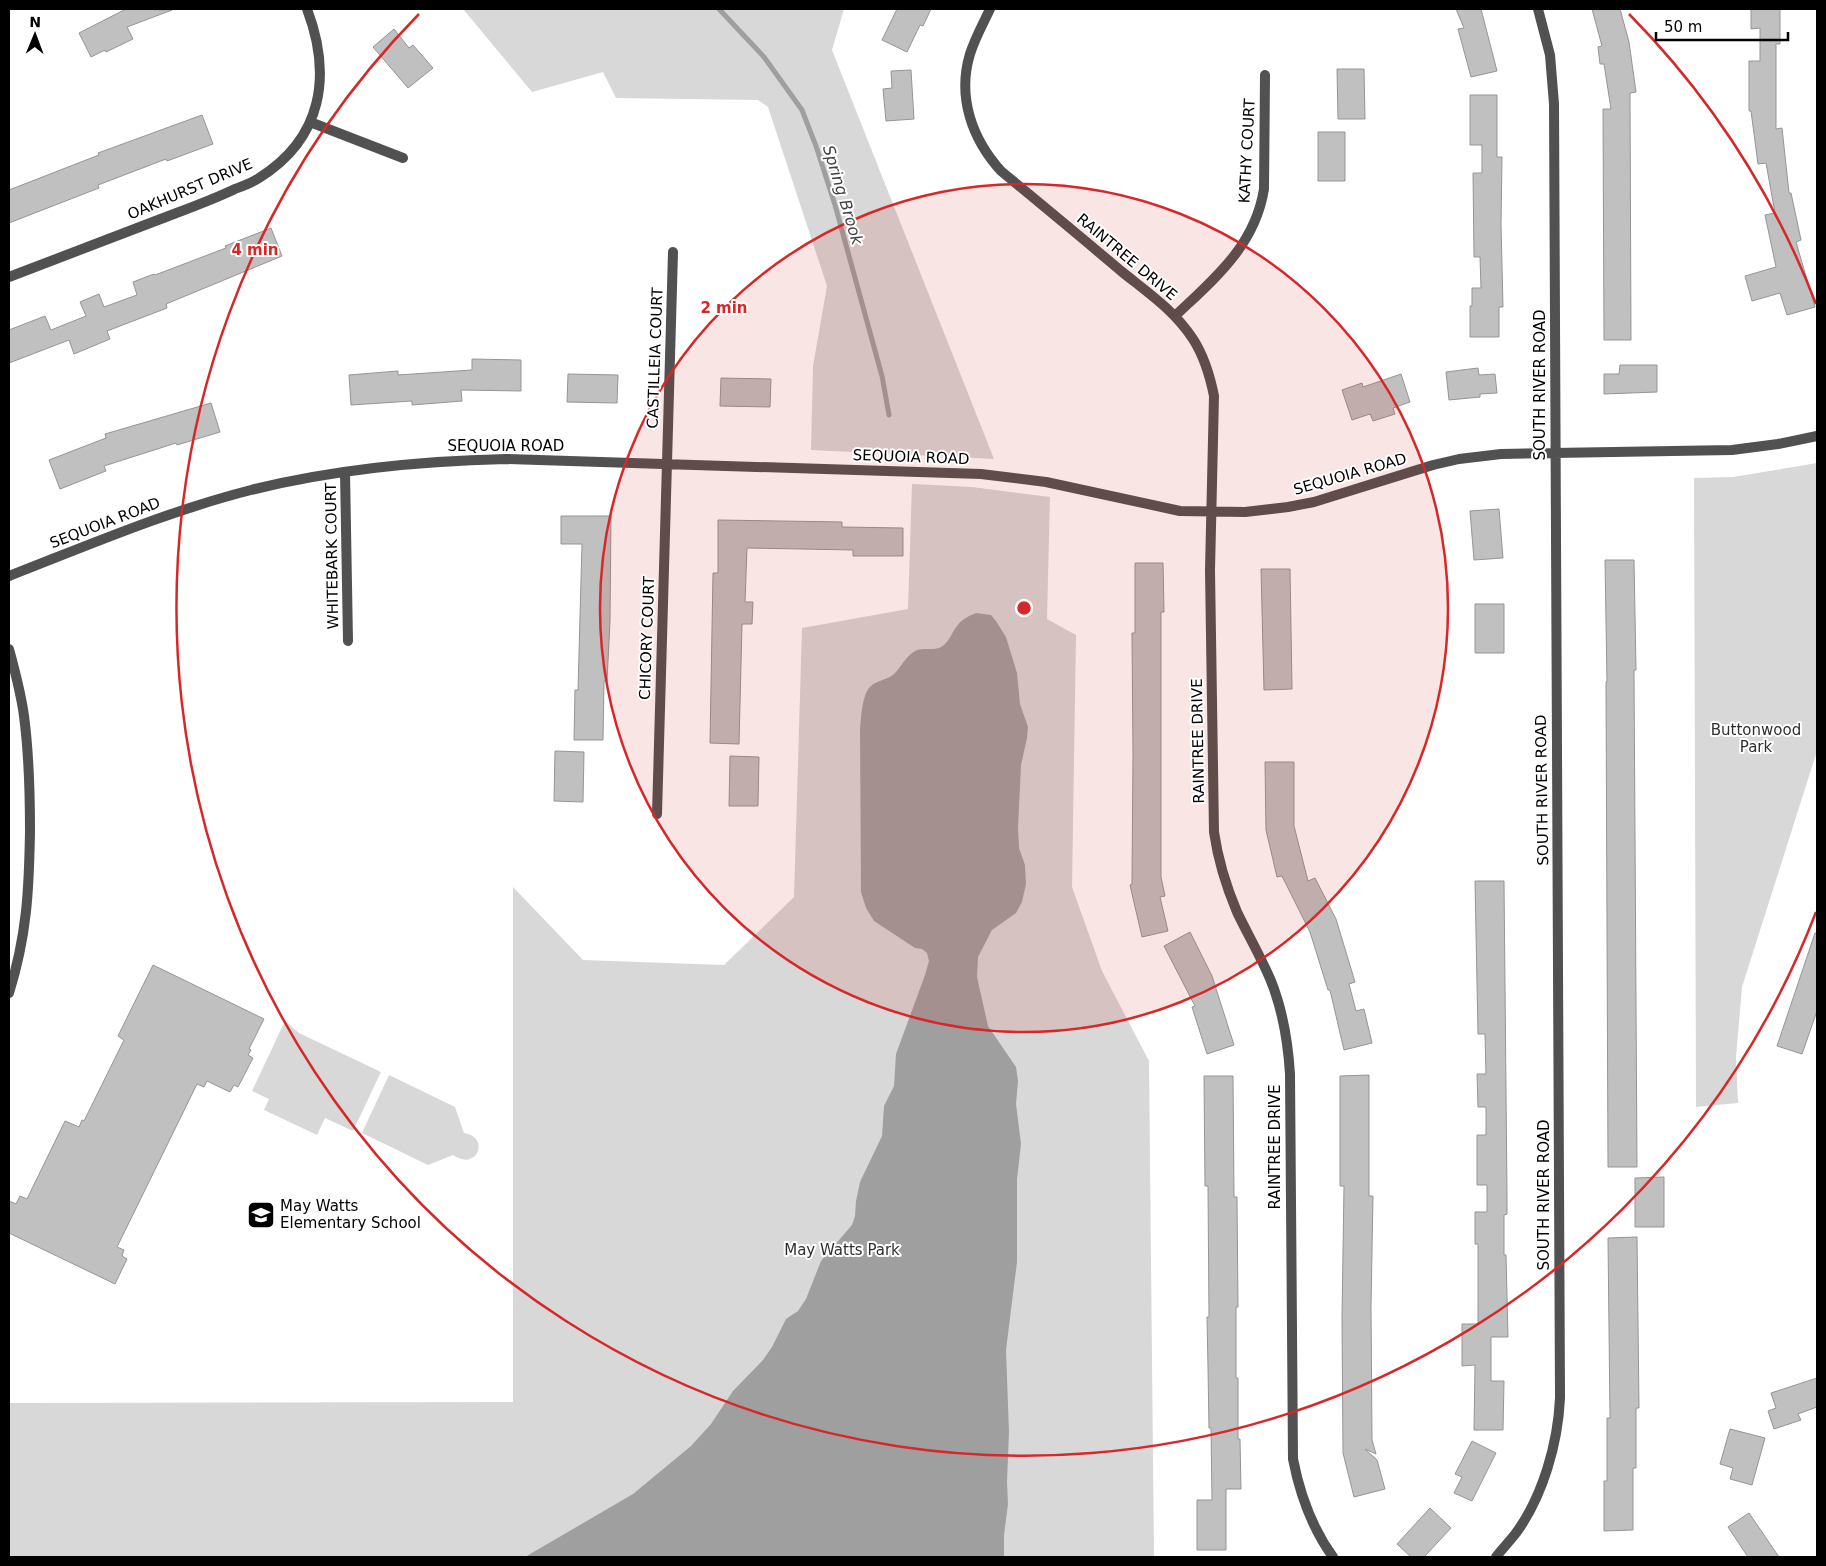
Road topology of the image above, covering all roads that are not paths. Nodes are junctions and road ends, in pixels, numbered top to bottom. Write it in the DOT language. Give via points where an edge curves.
graph roads {
  1 [pos="307,9"];
  2 [pos="990,9"];
  3 [pos="1538,9"];
  4 [pos="1265,75"];
  5 [pos="310,122"];
  6 [pos="403,158"];
  7 [pos="673,252"];
  8 [pos="9,277"];
  9 [pos="1175,316"];
  10 [pos="1817,436"];
  11 [pos="1555,452"];
  12 [pos="667,464"];
  13 [pos="345,472"];
  14 [pos="1211,512"];
  15 [pos="9,576"];
  16 [pos="348,641"];
  17 [pos="9,649"];
  18 [pos="657,814"];
  19 [pos="9,993"];
  20 [pos="1333,1557"];
  21 [pos="1496,1557"];
  1 -- 5 [label="street, OAKHURST DRIVE" via="320,55 320,82"];
  2 -- 9 [label="street, RAINTREE DRIVE" via="970,54 965,96 972,124 987,155 1001,171"];
  3 -- 11 [label="street, SOUTH RIVER ROAD" via="1550,55 1554,104"];
  4 -- 9 [label="street, KATHY COURT" via="1264,189 1254,225 1231,260"];
  5 -- 6 [label="street"];
  5 -- 8 [label="street, OAKHURST DRIVE" via="302,138 278,164 258,179"];
  7 -- 12 [label="street, CASTILLEIA COURT"];
  9 -- 14 [label="street, RAINTREE DRIVE" via="1202,356 1214,396"];
  10 -- 11 [label="street, SEQUOIA ROAD" via="1732,450"];
  11 -- 14 [label="street, SEQUOIA ROAD" via="1459,459 1415,470 1343,495 1288,508"];
  11 -- 21 [label="street, SOUTH RIVER ROAD" via="1559,1414 1553,1448 1539,1489 1517,1532"];
  12 -- 13 [label="street, SEQUOIA ROAD" via="506,459 387,466"];
  12 -- 14 [label="street, SEQUOIA ROAD" via="981,474 1054,484 1180,511"];
  12 -- 18 [label="street, CHICORY COURT"];
  13 -- 15 [label="street, SEQUOIA ROAD" via="251,490 173,513"];
  13 -- 16 [label="street, WHITEBARK COURT"];
  14 -- 20 [label="street, RAINTREE DRIVE" via="1214,832 1230,895 1270,979 1285,1032 1290,1074 1293,1459 1299,1488 1314,1526"];
  17 -- 19 [label="street" via="24,715 30,783 30,885 22,946"];
}
